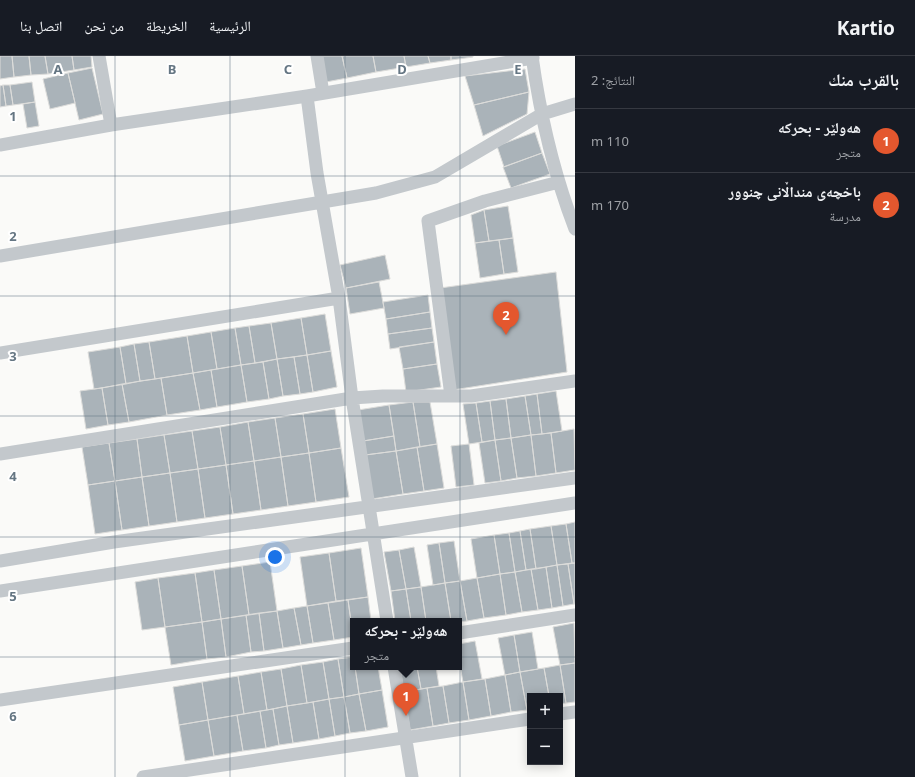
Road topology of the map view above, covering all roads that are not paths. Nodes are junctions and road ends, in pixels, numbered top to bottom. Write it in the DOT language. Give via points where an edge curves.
graph roads {
  1 [pos="99,56"];
  2 [pos="317,56"];
  3 [pos="532,57"];
  4 [pos="323,93"];
  5 [pos="307,96"];
  6 [pos="575,104"];
  7 [pos="542,114"];
  8 [pos="111,125"];
  9 [pos="0,145"];
  10 [pos="560,182"];
  11 [pos="322,203"];
  12 [pos="575,229"];
  13 [pos="0,256"];
  14 [pos="339,298"];
  15 [pos="0,353"];
  16 [pos="575,380"];
  17 [pos="451,396"];
  18 [pos="352,398"];
  19 [pos="0,454"];
  20 [pos="575,478"];
  21 [pos="575,503"];
  22 [pos="369,506"];
  23 [pos="374,535"];
  24 [pos="0,560"];
  25 [pos="0,591"];
  26 [pos="575,616"];
  27 [pos="387,618"];
  28 [pos="462,633"];
  29 [pos="350,648"];
  30 [pos="395,670"];
  31 [pos="0,700"];
  32 [pos="575,712"];
  33 [pos="563,714"];
  34 [pos="527,719"];
  35 [pos="406,738"];
  36 [pos="143,777"];
  37 [pos="412,777"];
  1 -- 8 [label="street"];
  2 -- 4 [label="street"];
  3 -- 4 [label="street"];
  3 -- 7 [label="street"];
  4 -- 5 [label="street"];
  5 -- 8 [label="street"];
  5 -- 11 [label="street"];
  6 -- 7 [label="street"];
  7 -- 10 [label="street"];
  7 -- 11 [label="street" via="435,177 376,193"];
  8 -- 9 [label="street"];
  10 -- 12 [label="street" via="564,202"];
  10 -- 17 [label="street" via="485,202 428,221"];
  11 -- 13 [label="street"];
  11 -- 14 [label="street"];
  14 -- 15 [label="street"];
  14 -- 18 [label="street"];
  16 -- 17 [label="street" via="471,396"];
  17 -- 18 [label="street"];
  18 -- 19 [label="street"];
  18 -- 22 [label="street"];
  20 -- 22 [label="street"];
  21 -- 23 [label="street"];
  22 -- 23 [label="street"];
  22 -- 24 [label="street"];
  23 -- 25 [label="street"];
  23 -- 27 [label="street"];
  26 -- 28 [label="street"];
  29 -- 31 [label="street"];
  30 -- 35 [label="street"];
  32 -- 33 [label="street"];
  34 -- 35 [label="street"];
  35 -- 36 [label="street"];
  35 -- 37 [label="street"];
}
